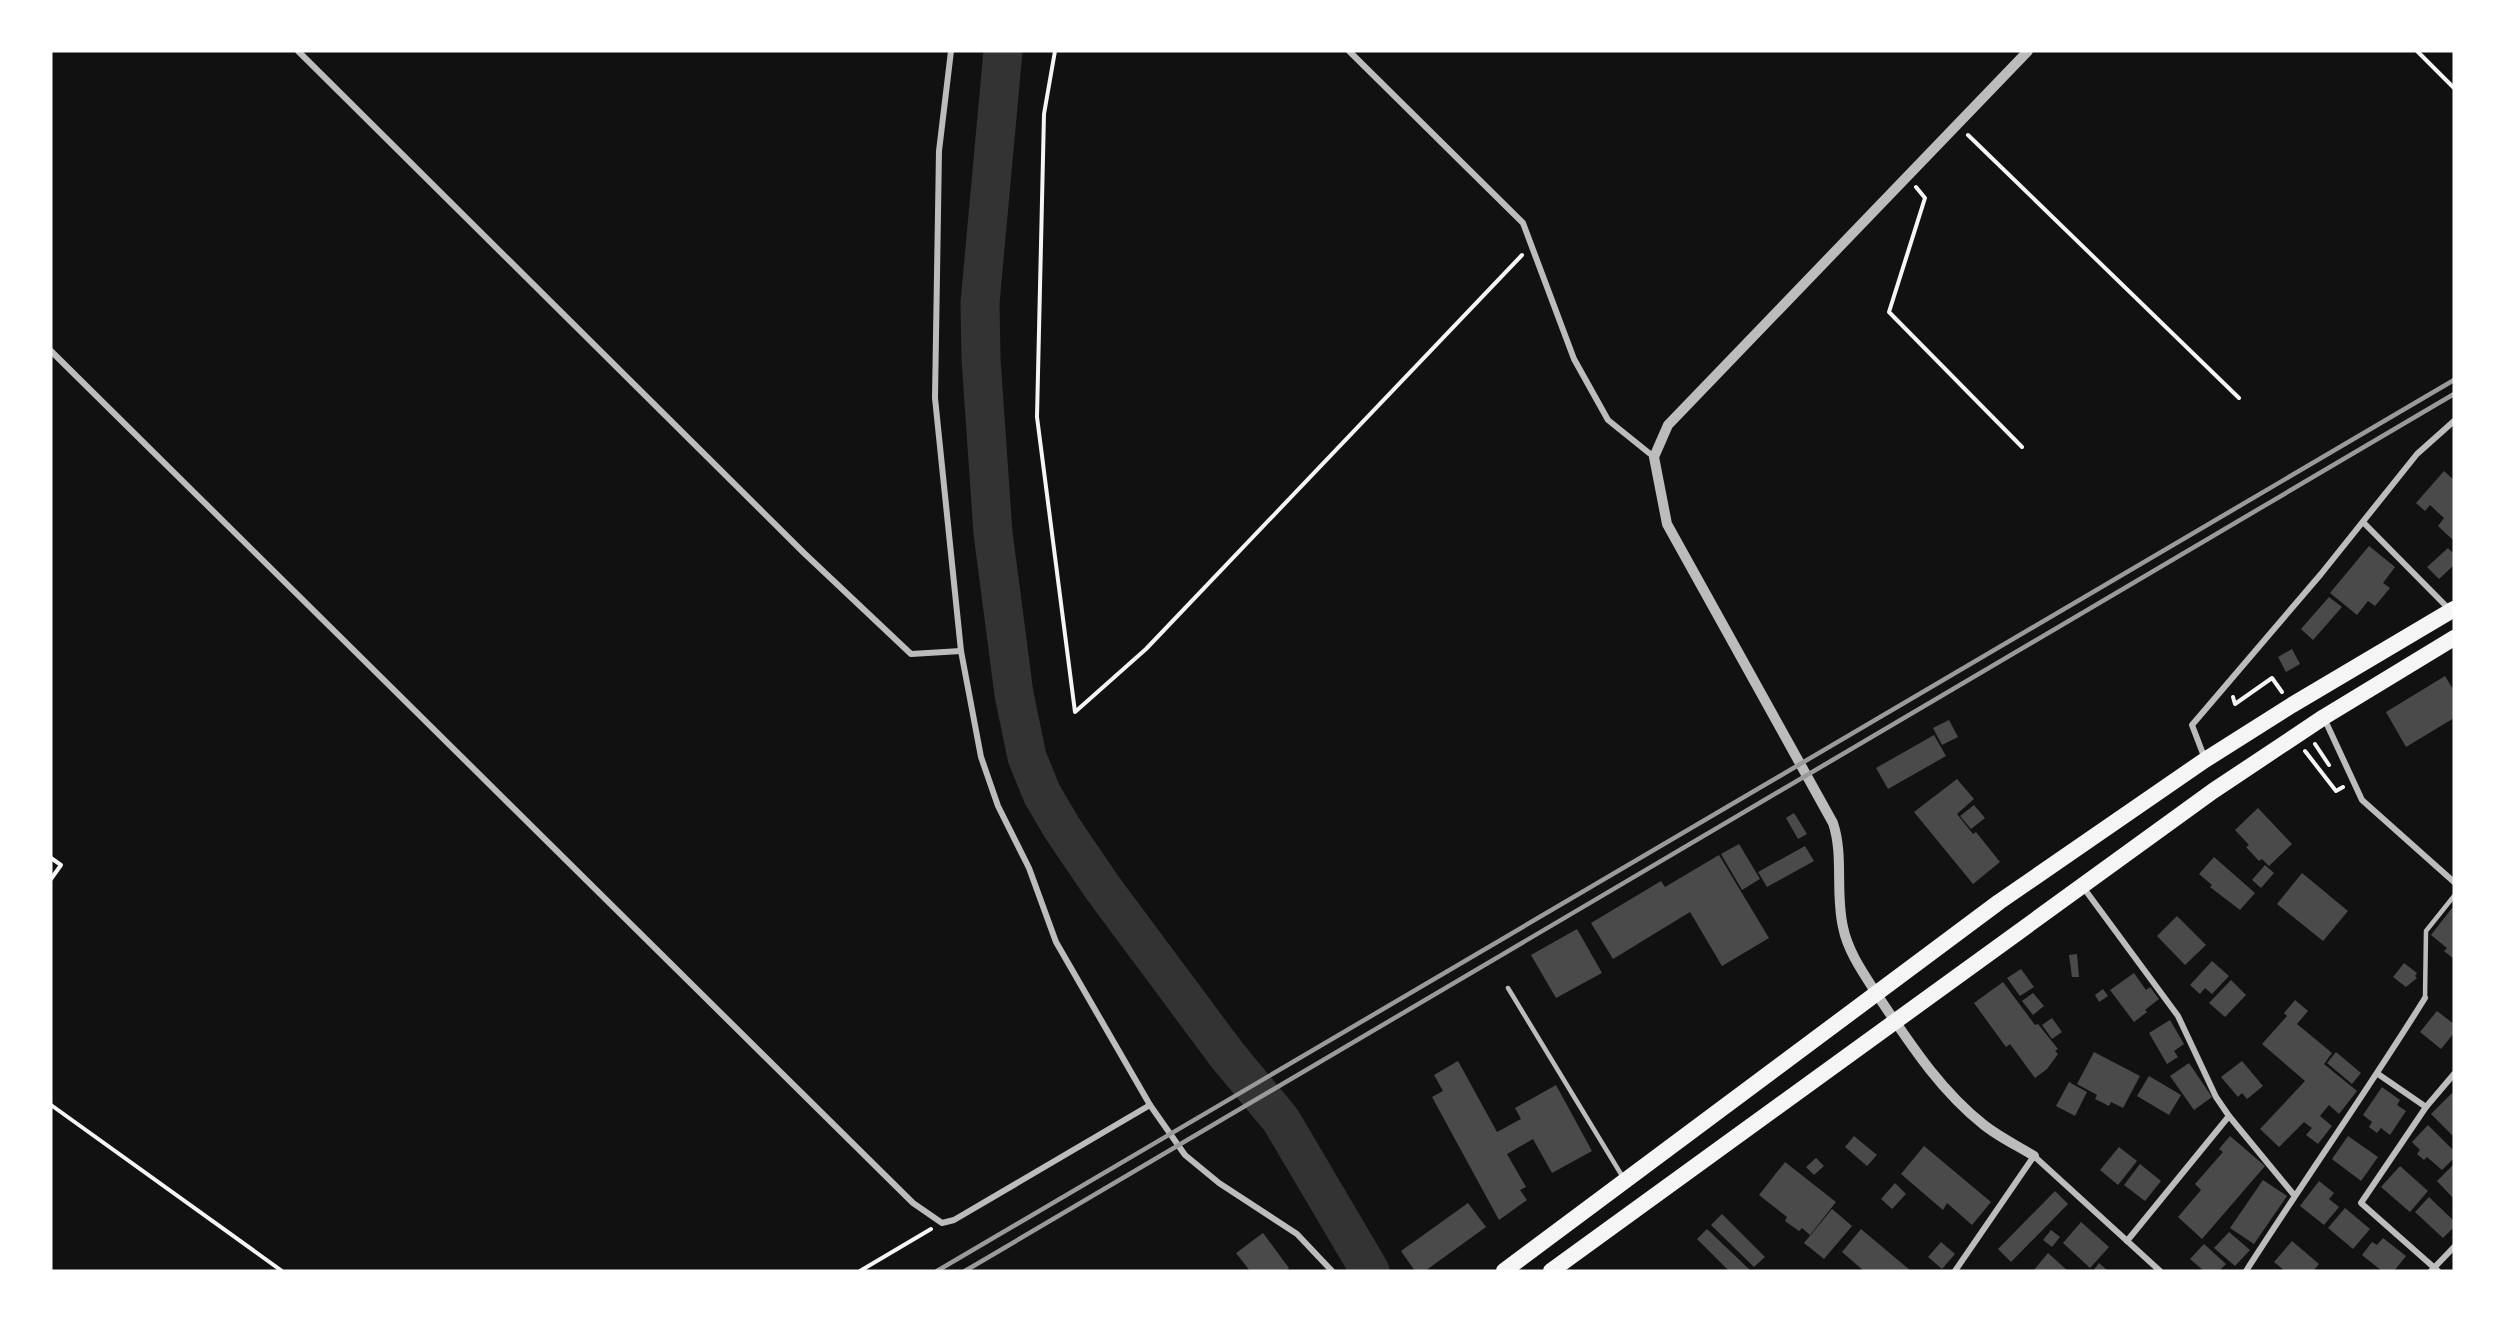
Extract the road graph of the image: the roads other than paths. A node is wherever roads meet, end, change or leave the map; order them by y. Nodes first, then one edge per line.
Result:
1 (298, 51) edge
2 (951, 51) edge
3 (1349, 51) edge
4 (2028, 51) edge
5 (51, 351) edge
6 (2454, 421) edge
7 (1654, 457) junction
8 (2363, 522) junction
9 (2452, 610) edge
10 (2454, 639) edge
11 (961, 651) junction
12 (2324, 717) junction
13 (2205, 760) junction
14 (2454, 882) edge
15 (2083, 886) junction
16 (2454, 896) edge
17 (1508, 988) dead end
18 (1876, 993) junction
19 (2425, 998) joint
20 (1896, 1022) junction
21 (2378, 1074) junction
22 (2454, 1074) edge
23 (1150, 1105) junction
24 (2426, 1107) junction
25 (2229, 1116) junction
26 (2034, 1156) junction
27 (1625, 1181) junction
28 (2294, 1195) junction
29 (2127, 1241) junction
30 (2454, 1247) edge
31 (2434, 1270) edge
32 (1332, 1271) edge
33 (1504, 1271) edge
34 (1551, 1271) edge
35 (1955, 1271) edge
36 (2160, 1271) edge
37 (2246, 1271) edge

1 - 11 street
2 - 11 street
3 - 7 street
4 - 7 street
5 - 23 street
6 - 8 street
7 - 18 street
8 - 9 street
8 - 13 street
9 - 13 highway
10 - 12 highway
11 - 23 street
12 - 14 street
12 - 15 highway
13 - 18 highway
15 - 20 highway
15 - 25 street
16 - 19 lane
17 - 27 lane
18 - 20 street
18 - 27 highway
19 - 21 street
20 - 26 street
20 - 34 highway
21 - 24 street
21 - 28 street
22 - 24 street
23 - 32 street
24 - 31 street
25 - 28 street
25 - 29 street
26 - 29 street
26 - 35 street
27 - 33 highway
28 - 37 street
29 - 36 street
30 - 31 street

